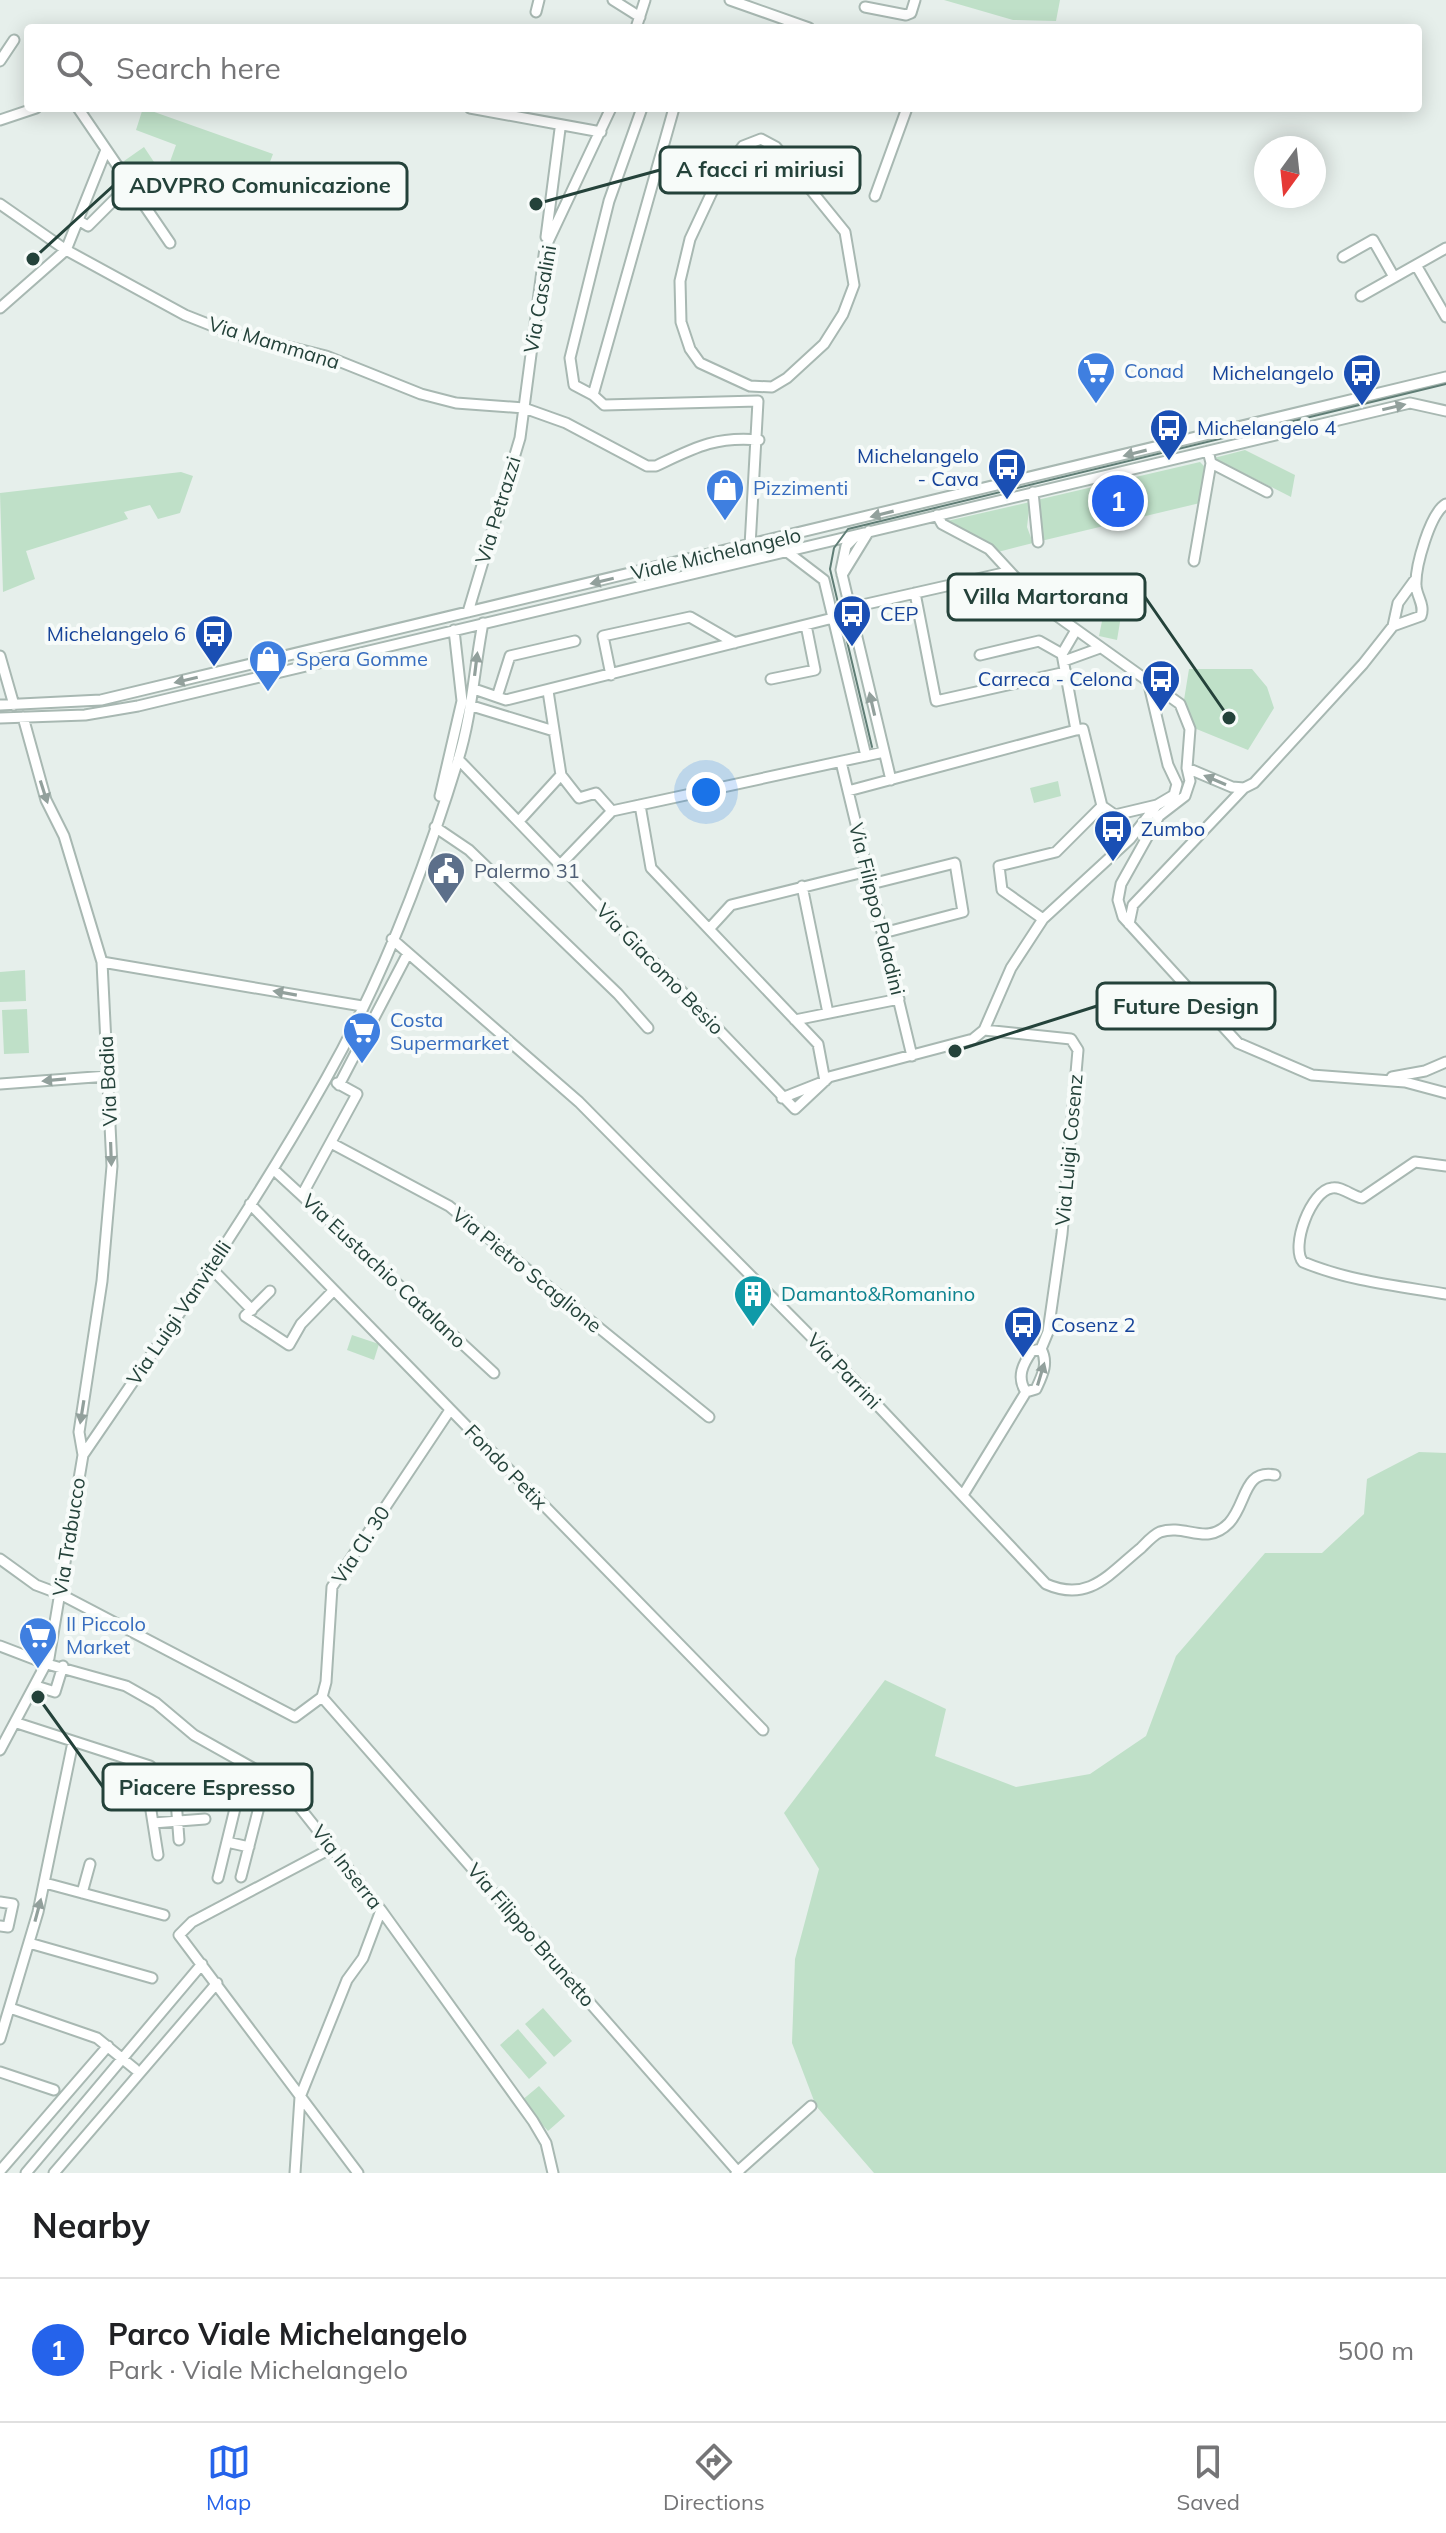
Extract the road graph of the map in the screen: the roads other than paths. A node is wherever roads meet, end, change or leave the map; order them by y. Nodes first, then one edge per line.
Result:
1 (539, 0) edge
2 (613, 0) edge
3 (645, 0) edge
4 (730, 0) edge
5 (915, 0) edge
6 (865, 7) dead end
7 (536, 12) dead end
8 (640, 17) junction
9 (637, 24) edge
10 (798, 24) edge
11 (14, 40) dead end
12 (0, 61) edge
13 (24, 112) edge
14 (81, 112) edge
15 (492, 112) edge
16 (609, 112) edge
17 (641, 112) edge
18 (673, 112) edge
19 (906, 112) edge
20 (0, 120) edge
21 (560, 129) dead end
22 (601, 132) junction
23 (106, 150) junction
24 (130, 184) junction
25 (875, 196) dead end
26 (0, 204) edge
27 (78, 220) junction
28 (170, 243) dead end
29 (545, 248) junction
30 (1446, 248) edge
31 (66, 250) junction
32 (1343, 257) dead end
33 (1416, 265) junction
34 (1394, 277) junction
35 (1361, 296) dead end
36 (0, 308) edge
37 (1446, 317) edge
38 (1446, 377) edge
39 (1429, 383) junction
40 (762, 386) junction
41 (593, 395) junction
42 (758, 401) junction
43 (524, 408) junction
44 (1437, 409) edge
45 (1446, 419) edge
46 (759, 440) junction
47 (1208, 451) junction
48 (1211, 463) junction
49 (1033, 492) junction
50 (1267, 492) dead end
51 (1446, 504) edge
52 (937, 515) junction
53 (865, 532) junction
54 (1038, 542) dead end
55 (750, 546) junction
56 (786, 551) junction
57 (709, 556) junction
58 (1194, 561) dead end
59 (711, 569) junction
60 (1008, 572) junction
61 (1416, 578) junction
62 (915, 593) junction
63 (1402, 598) junction
64 (1422, 604) junction
65 (849, 608) junction
66 (1397, 609) junction
67 (468, 612) junction
68 (833, 618) junction
69 (1410, 621) junction
70 (483, 623) junction
71 (806, 625) junction
72 (1393, 626) junction
73 (454, 630) junction
74 (1076, 630) junction
75 (575, 641) dead end
76 (735, 643) junction
77 (318, 648) junction
78 (1100, 648) junction
79 (980, 655) dead end
80 (0, 656) edge
81 (322, 662) junction
82 (1064, 662) junction
83 (611, 675) junction
84 (771, 679) dead end
85 (1149, 685) junction
86 (474, 689) junction
87 (548, 691) junction
88 (497, 697) junction
89 (0, 705) edge
90 (14, 705) junction
91 (472, 706) junction
92 (23, 717) junction
93 (0, 718) edge
94 (1076, 730) junction
95 (554, 731) junction
96 (884, 752) junction
97 (866, 756) junction
98 (458, 759) junction
99 (841, 762) junction
100 (1187, 768) junction
101 (561, 775) junction
102 (891, 780) junction
103 (1244, 788) junction
104 (848, 791) junction
105 (640, 805) junction
106 (1157, 805) junction
107 (1102, 806) junction
108 (612, 811) junction
109 (1115, 815) junction
110 (519, 821) junction
111 (435, 827) junction
112 (1130, 839) junction
113 (561, 864) junction
114 (868, 871) junction
115 (871, 884) junction
116 (802, 886) junction
117 (1043, 919) junction
118 (1129, 924) junction
119 (709, 929) junction
120 (883, 933) junction
121 (392, 939) junction
122 (408, 953) junction
123 (102, 962) junction
124 (899, 999) junction
125 (362, 1006) junction
126 (828, 1013) junction
127 (811, 1017) junction
128 (795, 1020) junction
129 (648, 1028) dead end
130 (984, 1030) junction
131 (818, 1044) junction
132 (912, 1056) junction
133 (1446, 1062) edge
134 (108, 1076) junction
135 (327, 1077) junction
136 (1377, 1080) junction
137 (825, 1081) junction
138 (0, 1084) edge
139 (339, 1085) junction
140 (1446, 1093) edge
141 (782, 1098) junction
142 (331, 1143) junction
143 (1446, 1166) edge
144 (273, 1169) junction
145 (302, 1195) junction
146 (250, 1204) junction
147 (211, 1268) junction
148 (270, 1291) dead end
149 (333, 1291) junction
150 (1446, 1294) edge
151 (252, 1310) junction
152 (1041, 1349) junction
153 (494, 1373) dead end
154 (1026, 1392) junction
155 (450, 1410) junction
156 (709, 1417) dead end
157 (83, 1455) junction
158 (1275, 1475) dead end
159 (963, 1495) junction
160 (0, 1559) edge
161 (60, 1594) junction
162 (0, 1646) edge
163 (47, 1664) junction
164 (63, 1666) junction
165 (36, 1686) junction
166 (322, 1697) junction
167 (17, 1723) junction
168 (763, 1730) dead end
169 (73, 1742) junction
170 (0, 1750) edge
171 (211, 1772) dead end
172 (267, 1776) junction
173 (240, 1788) junction
174 (261, 1799) junction
175 (176, 1800) dead end
176 (205, 1819) dead end
177 (177, 1820) junction
178 (153, 1823) junction
179 (179, 1840) dead end
180 (227, 1842) junction
181 (249, 1847) junction
182 (332, 1848) junction
183 (158, 1855) dead end
184 (90, 1864) dead end
185 (241, 1877) dead end
186 (218, 1878) dead end
187 (45, 1883) junction
188 (82, 1893) junction
189 (0, 1902) edge
190 (381, 1910) junction
191 (164, 1915) dead end
192 (0, 1926) edge
193 (29, 1943) junction
194 (202, 1964) junction
195 (152, 1978) dead end
196 (217, 1983) junction
197 (10, 2008) junction
198 (0, 2039) edge
199 (108, 2046) junction
200 (121, 2057) junction
201 (135, 2069) dead end
202 (0, 2072) edge
203 (54, 2090) dead end
204 (300, 2097) junction
205 (811, 2106) dead end
206 (28, 2138) junction
207 (44, 2151) junction
208 (0, 2171) edge
209 (738, 2172) edge
210 (26, 2173) edge
211 (54, 2173) edge
212 (295, 2173) edge
213 (358, 2173) edge
214 (553, 2173) edge

1 - 7 street
2 - 8 street
3 - 8 street
4 - 10 street
5 - 6 street
8 - 9 street
11 - 12 street
13 - 20 street
14 - 23 street
15 - 22 street
16 - 22 street, Via Casalini
17 - 41 street
18 - 41 street
19 - 25 street
21 - 29 street
22 - 29 street, Via Casalini
23 - 24 street
23 - 27 street
24 - 27 street
24 - 28 street
26 - 31 street, Via Mammana
27 - 31 street
29 - 43 street, Via Casalini
30 - 33 street
31 - 36 street
31 - 43 street, Via Mammana
32 - 34 street
33 - 34 street
33 - 37 street
34 - 35 street
38 - 39 street, Viale Michelangelo
39 - 44 street
39 -> 55 street, Viale Michelangelo
40 - 40 street
40 - 42 street
41 - 42 street
42 - 46 street
43 - 46 street, Via Mammana
43 - 67 street, Via Petrazzi
44 - 45 street
47 -> 44 street, Viale Michelangelo
46 - 55 street
47 - 48 street
47 - 49 street, Viale Michelangelo
48 - 50 street
48 - 58 street
49 - 52 street, Viale Michelangelo
49 - 54 street
51 - 61 street
52 - 53 street, Viale Michelangelo
52 - 60 street
53 - 56 street, Viale Michelangelo
53 - 65 street
55 - 57 street, Viale Michelangelo
56 - 59 street, Viale Michelangelo
56 - 68 street
57 - 59 street
57 -> 67 street, Viale Michelangelo
59 - 70 street, Viale Michelangelo
60 - 62 street
60 - 74 street
61 - 63 street
61 - 64 street
62 - 65 street
62 - 82 street
63 - 64 street
63 - 66 street
64 - 69 street
96 -> 65 street
66 - 69 street
66 - 72 street
67 - 77 street, Viale Michelangelo
68 - 71 street
68 - 97 street
69 - 72 street
70 - 73 street, Viale Michelangelo
86 -> 70 street
71 - 76 street
71 - 84 street
72 - 103 street
73 - 81 street, Viale Michelangelo
73 - 111 street
74 - 78 street
74 - 82 street
75 - 88 street
76 - 83 street
76 - 83 street
77 - 81 street
77 -> 90 street, Viale Michelangelo
78 - 82 street
78 - 85 street
79 - 82 street
80 - 90 street
81 - 92 street, Viale Michelangelo
82 - 94 street
83 - 87 street
85 - 100 street
85 - 106 street
86 - 88 street
86 - 91 street
87 - 88 street
87 - 95 street
89 - 90 street, Viale Michelangelo
91 - 95 street
91 - 98 street
92 - 93 street, Viale Michelangelo
92 -> 123 street, Via Badia
94 - 102 street
94 - 107 street
95 - 101 street
96 - 97 street
96 - 102 street
97 - 99 street
98 - 110 street, Via Giacomo Besio
98 - 111 street
99 - 104 street, Via Filippo Paladini
99 - 105 street
103 -> 100 street
100 - 118 street
101 - 108 street
101 - 110 street
102 - 104 street
103 - 118 street
104 - 114 street, Via Filippo Paladini
105 - 108 street
105 - 119 street
106 - 109 street
106 - 112 street
107 - 109 street
107 - 117 street
108 - 113 street
109 - 112 street
110 - 113 street, Via Giacomo Besio
111 - 121 street, Via Luigi Vanvitelli
111 - 129 street
112 - 117 street
113 - 141 street, Via Giacomo Besio
114 - 115 street, Via Filippo Paladini
114 - 116 street
115 - 120 street, Via Filippo Paladini
115 - 120 street
116 - 119 street
116 - 126 street
117 - 130 street
118 - 136 street
119 - 128 street
120 - 124 street, Via Filippo Paladini
121 - 122 street, Via Parrini
121 - 125 street, Via Luigi Vanvitelli
122 - 139 street
122 - 159 street, Via Parrini
125 -> 123 street
123 - 134 street, Via Badia
124 - 126 street
124 - 132 street, Via Filippo Paladini
125 - 135 street, Via Luigi Vanvitelli
126 - 127 street
127 - 128 street
127 - 131 street
128 - 131 street
130 - 132 street
130 - 152 street, Via Luigi Cosenz
131 - 137 street
132 - 137 street
133 - 136 street
134 -> 138 street
134 -> 157 street, Via Badia
135 - 139 street
135 - 144 street, Via Luigi Vanvitelli
136 - 140 street
137 - 141 street
137 - 141 street, Via Giacomo Besio
139 - 142 street
142 - 145 street
142 - 156 street, Via Pietro Scaglione
143 - 150 street
144 - 145 street, Via Eustachio Catalano
144 - 146 street, Via Luigi Vanvitelli
145 - 153 street, Via Eustachio Catalano
146 - 147 street, Via Luigi Vanvitelli
146 - 149 street, Fondo Petix
147 - 151 street
147 - 157 street, Via Luigi Vanvitelli
148 - 151 street
149 - 151 street
149 - 155 street, Fondo Petix
154 -> 152 street, Via Luigi Cosenz
152 - 154 street, Via Luigi Cosenz
154 - 159 street, Via Luigi Cosenz
155 - 166 street, Via Cl. 30
155 - 168 street, Fondo Petix
157 - 161 street, Via Trabucco
158 - 159 street, Via Parrini
160 - 161 street
161 - 163 street, Via Trabucco
161 - 166 street
162 - 163 street, Via Inserra
163 - 164 street, Via Inserra
163 - 165 street, Via Trabucco
164 - 165 street
164 - 172 street, Via Inserra
165 - 167 street, Via Trabucco
166 - 209 street, Via Filippo Brunetto
167 - 169 street
167 - 170 street, Via Trabucco
169 - 178 street
169 - 187 street
171 - 173 street
172 - 174 street
172 - 182 street, Via Inserra
173 - 174 street
173 - 180 street
174 - 181 street
175 - 177 street
176 - 177 street
177 - 178 street
177 - 179 street
178 - 183 street
180 - 181 street
180 - 186 street
181 - 185 street
182 - 190 street, Via Inserra
182 - 194 street
184 - 188 street
187 - 188 street
193 -> 187 street
188 - 191 street
189 - 192 street
190 - 204 street
190 - 214 street, Via Inserra
193 - 195 street
193 - 197 street
194 - 196 street
194 - 200 street
196 - 204 street
196 - 211 street
197 - 198 street
197 - 199 street
199 - 200 street
199 - 206 street
200 - 201 street
200 - 207 street
202 - 203 street
204 - 212 street
204 - 213 street
205 - 209 street
206 - 207 street
206 - 208 street
207 - 210 street

